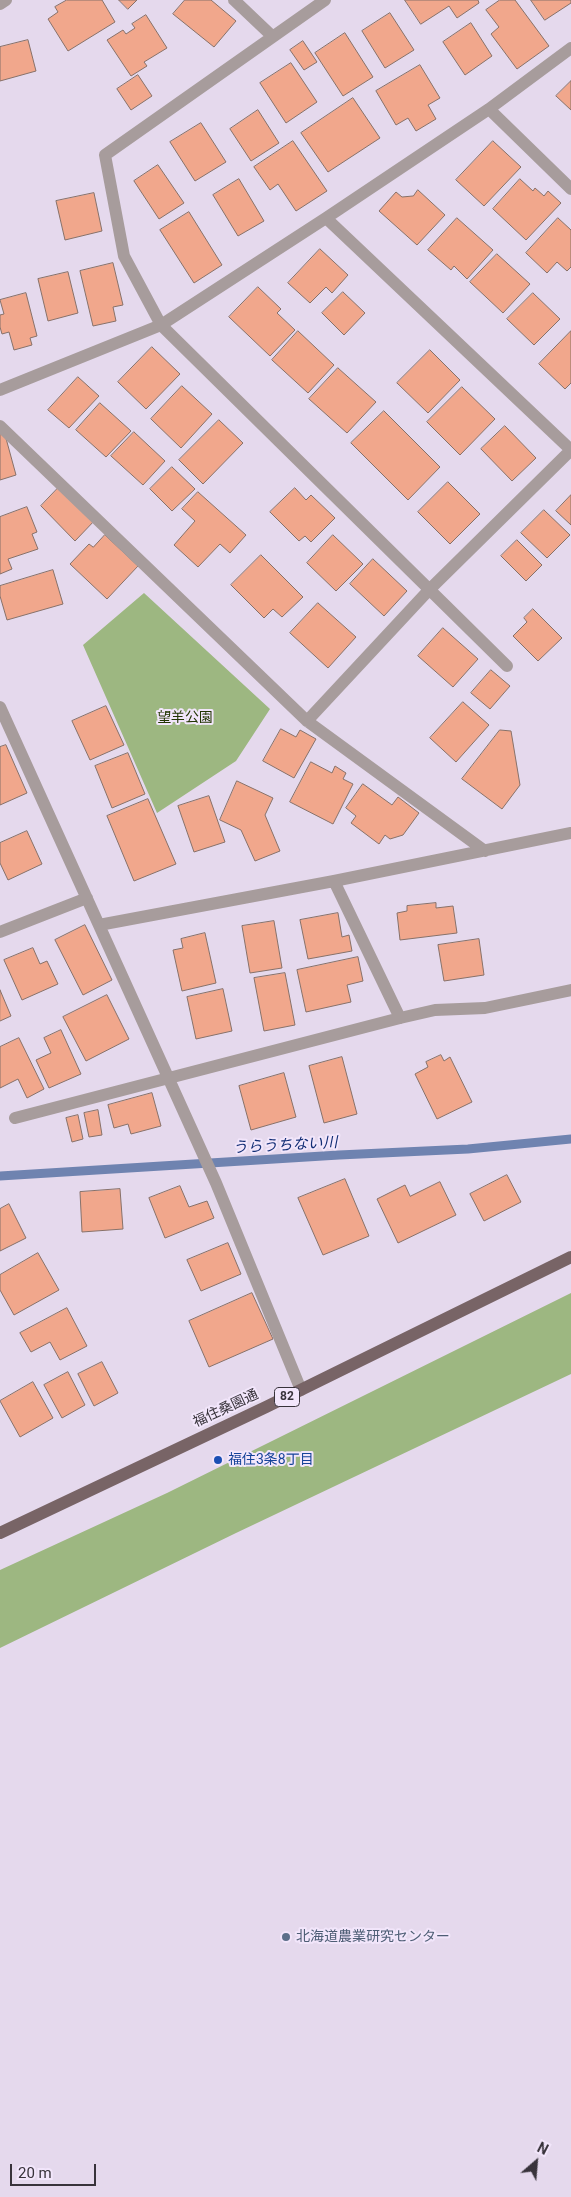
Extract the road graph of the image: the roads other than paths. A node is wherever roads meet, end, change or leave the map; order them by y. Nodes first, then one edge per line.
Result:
1 (6, 0) edge
2 (234, 0) edge
3 (325, 0) edge
4 (0, 4) edge
5 (272, 36) junction
6 (571, 48) edge
7 (489, 109) junction
8 (571, 189) edge
9 (326, 218) junction
10 (160, 325) junction
11 (0, 390) edge
12 (0, 426) edge
13 (571, 450) edge
14 (428, 591) junction
15 (507, 666) dead end
16 (0, 707) edge
17 (307, 721) junction
18 (4, 726) edge
19 (571, 834) edge
20 (485, 851) junction
21 (334, 881) junction
22 (87, 898) junction
23 (99, 925) junction
24 (0, 932) edge
25 (571, 990) edge
26 (400, 1018) junction
27 (168, 1078) junction
28 (15, 1118) dead end
29 (571, 1257) edge
30 (301, 1390) junction
31 (1, 1530) edge

1 - 4 street
2 - 5 street
3 - 5 street
5 - 10 street
6 - 7 street
7 - 8 street
7 - 9 street
9 - 10 street
9 - 13 street
10 - 11 street
10 - 14 street
12 - 17 street
13 - 14 street
14 - 15 street
14 - 17 street
16 - 18 street
17 - 20 street
18 - 22 street
19 - 20 street
20 - 21 street
21 - 23 street
21 - 26 street
22 - 23 street
22 - 24 street
23 - 27 street
25 - 26 street
26 - 27 street
27 - 28 street
27 - 30 street
29 - 30 main road, 福住桑園通 / 82
30 - 31 main road, 福住桑園通 / 82

